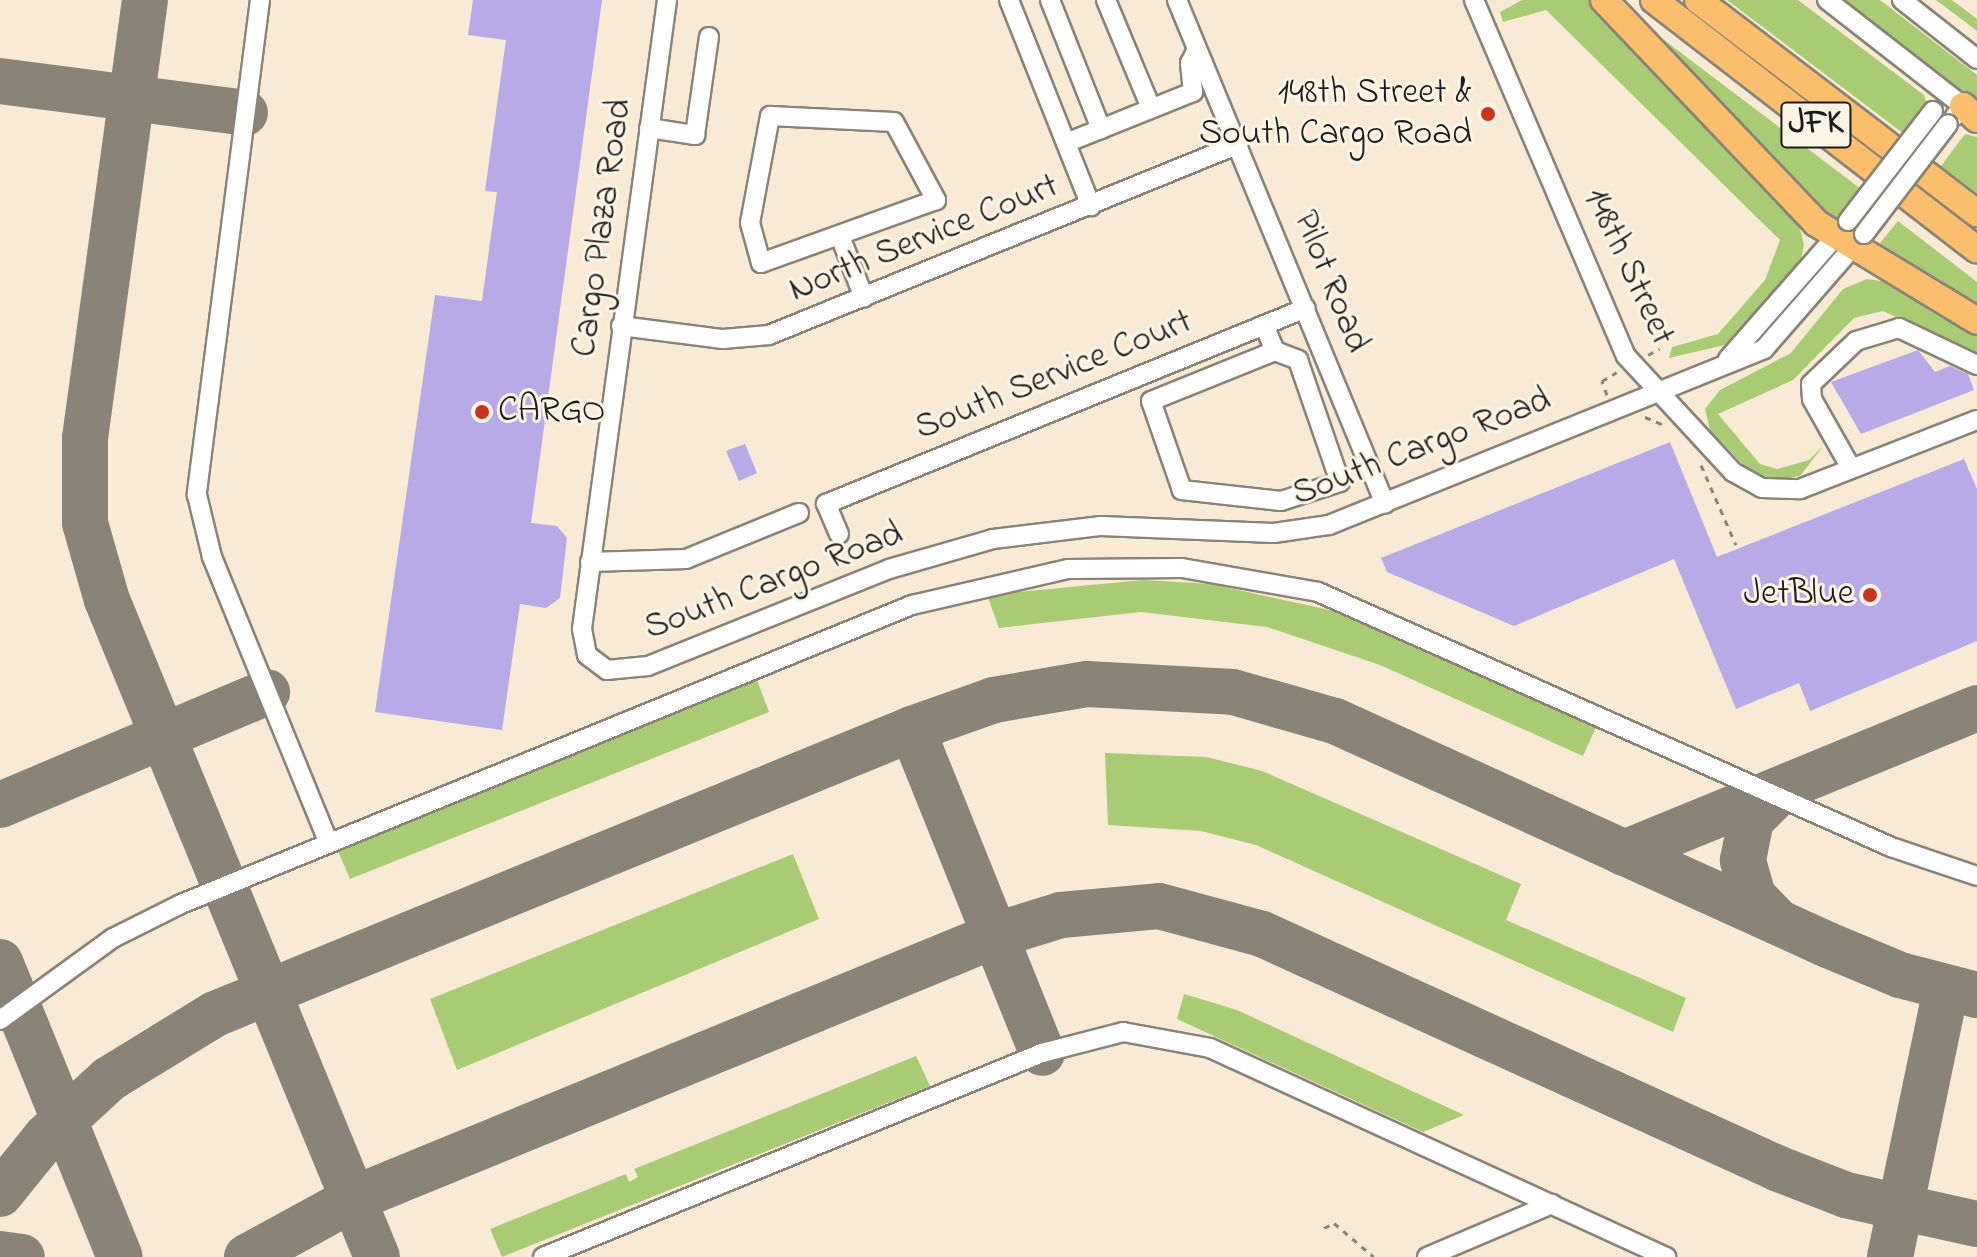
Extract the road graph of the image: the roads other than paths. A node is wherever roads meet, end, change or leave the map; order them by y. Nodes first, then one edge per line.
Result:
1 (260, 0) edge
2 (667, 0) edge
3 (1009, 0) edge
4 (1050, 0) edge
5 (1106, 0) edge
6 (1177, 0) edge
7 (1474, 0) edge
8 (1604, 0) edge
9 (1654, 0) edge
10 (1698, 0) edge
11 (1827, 0) edge
12 (1902, 0) edge
13 (709, 37) dead end
14 (1197, 50) junction
15 (1977, 59) edge
16 (1151, 108) junction
17 (1959, 111) edge
18 (649, 128) junction
19 (1101, 129) junction
20 (1066, 143) junction
21 (1239, 144) junction
22 (1091, 206) junction
23 (1977, 213) edge
24 (840, 236) junction
25 (1850, 236) junction
26 (1977, 250) edge
27 (864, 298) junction
28 (1306, 308) junction
29 (1977, 321) edge
30 (1264, 325) junction
31 (621, 326) junction
32 (1275, 351) junction
33 (1977, 365) edge
34 (1658, 390) junction
35 (1977, 420) edge
36 (1851, 468) junction
37 (1385, 504) junction
38 (799, 513) dead end
39 (839, 534) dead end
40 (590, 562) junction
41 (587, 655) joint
42 (329, 843) junction
43 (1977, 876) edge
44 (0, 1020) edge
45 (1552, 1204) junction
46 (1475, 1238) junction
47 (543, 1257) edge
48 (1427, 1257) edge
49 (1482, 1257) edge
50 (1666, 1257) edge

1 - 42 street
2 - 18 street, Cargo Plaza Road
3 - 20 street
4 - 19 street
5 - 16 street
6 - 14 street, Pilot Road
7 - 34 street, 148th Street
8 - 25 highway
9 - 26 highway, JFK
10 - 23 highway, JFK
11 - 17 street
12 - 15 street
13 - 18 street
14 - 16 street
14 - 21 street, Pilot Road
16 - 19 street
17 - 25 street, South Cargo Road, bridge
17 - 25 street, South Cargo Road, bridge
18 - 31 street, Cargo Plaza Road
19 - 20 street
20 - 22 street
21 - 22 street, North Service Court
21 - 28 street, Pilot Road
22 - 27 street, North Service Court
24 - 24 street
24 - 27 street
25 - 29 highway
25 - 34 street, South Cargo Road
27 - 31 street, North Service Court
28 - 30 street, South Service Court
28 - 37 street, Pilot Road
30 - 32 street
30 - 39 street, South Service Court
31 - 40 street, Cargo Plaza Road
32 - 32 street
33 - 36 street
34 - 36 street, 148th Street
34 - 37 street, South Cargo Road
35 - 36 street, 148th Street
37 - 41 street, South Cargo Road
38 - 40 street
40 - 41 street, Cargo Plaza Road
42 - 43 street
42 - 44 street
45 - 46 street
45 - 47 street
45 - 50 street
46 - 48 street
46 - 49 street

